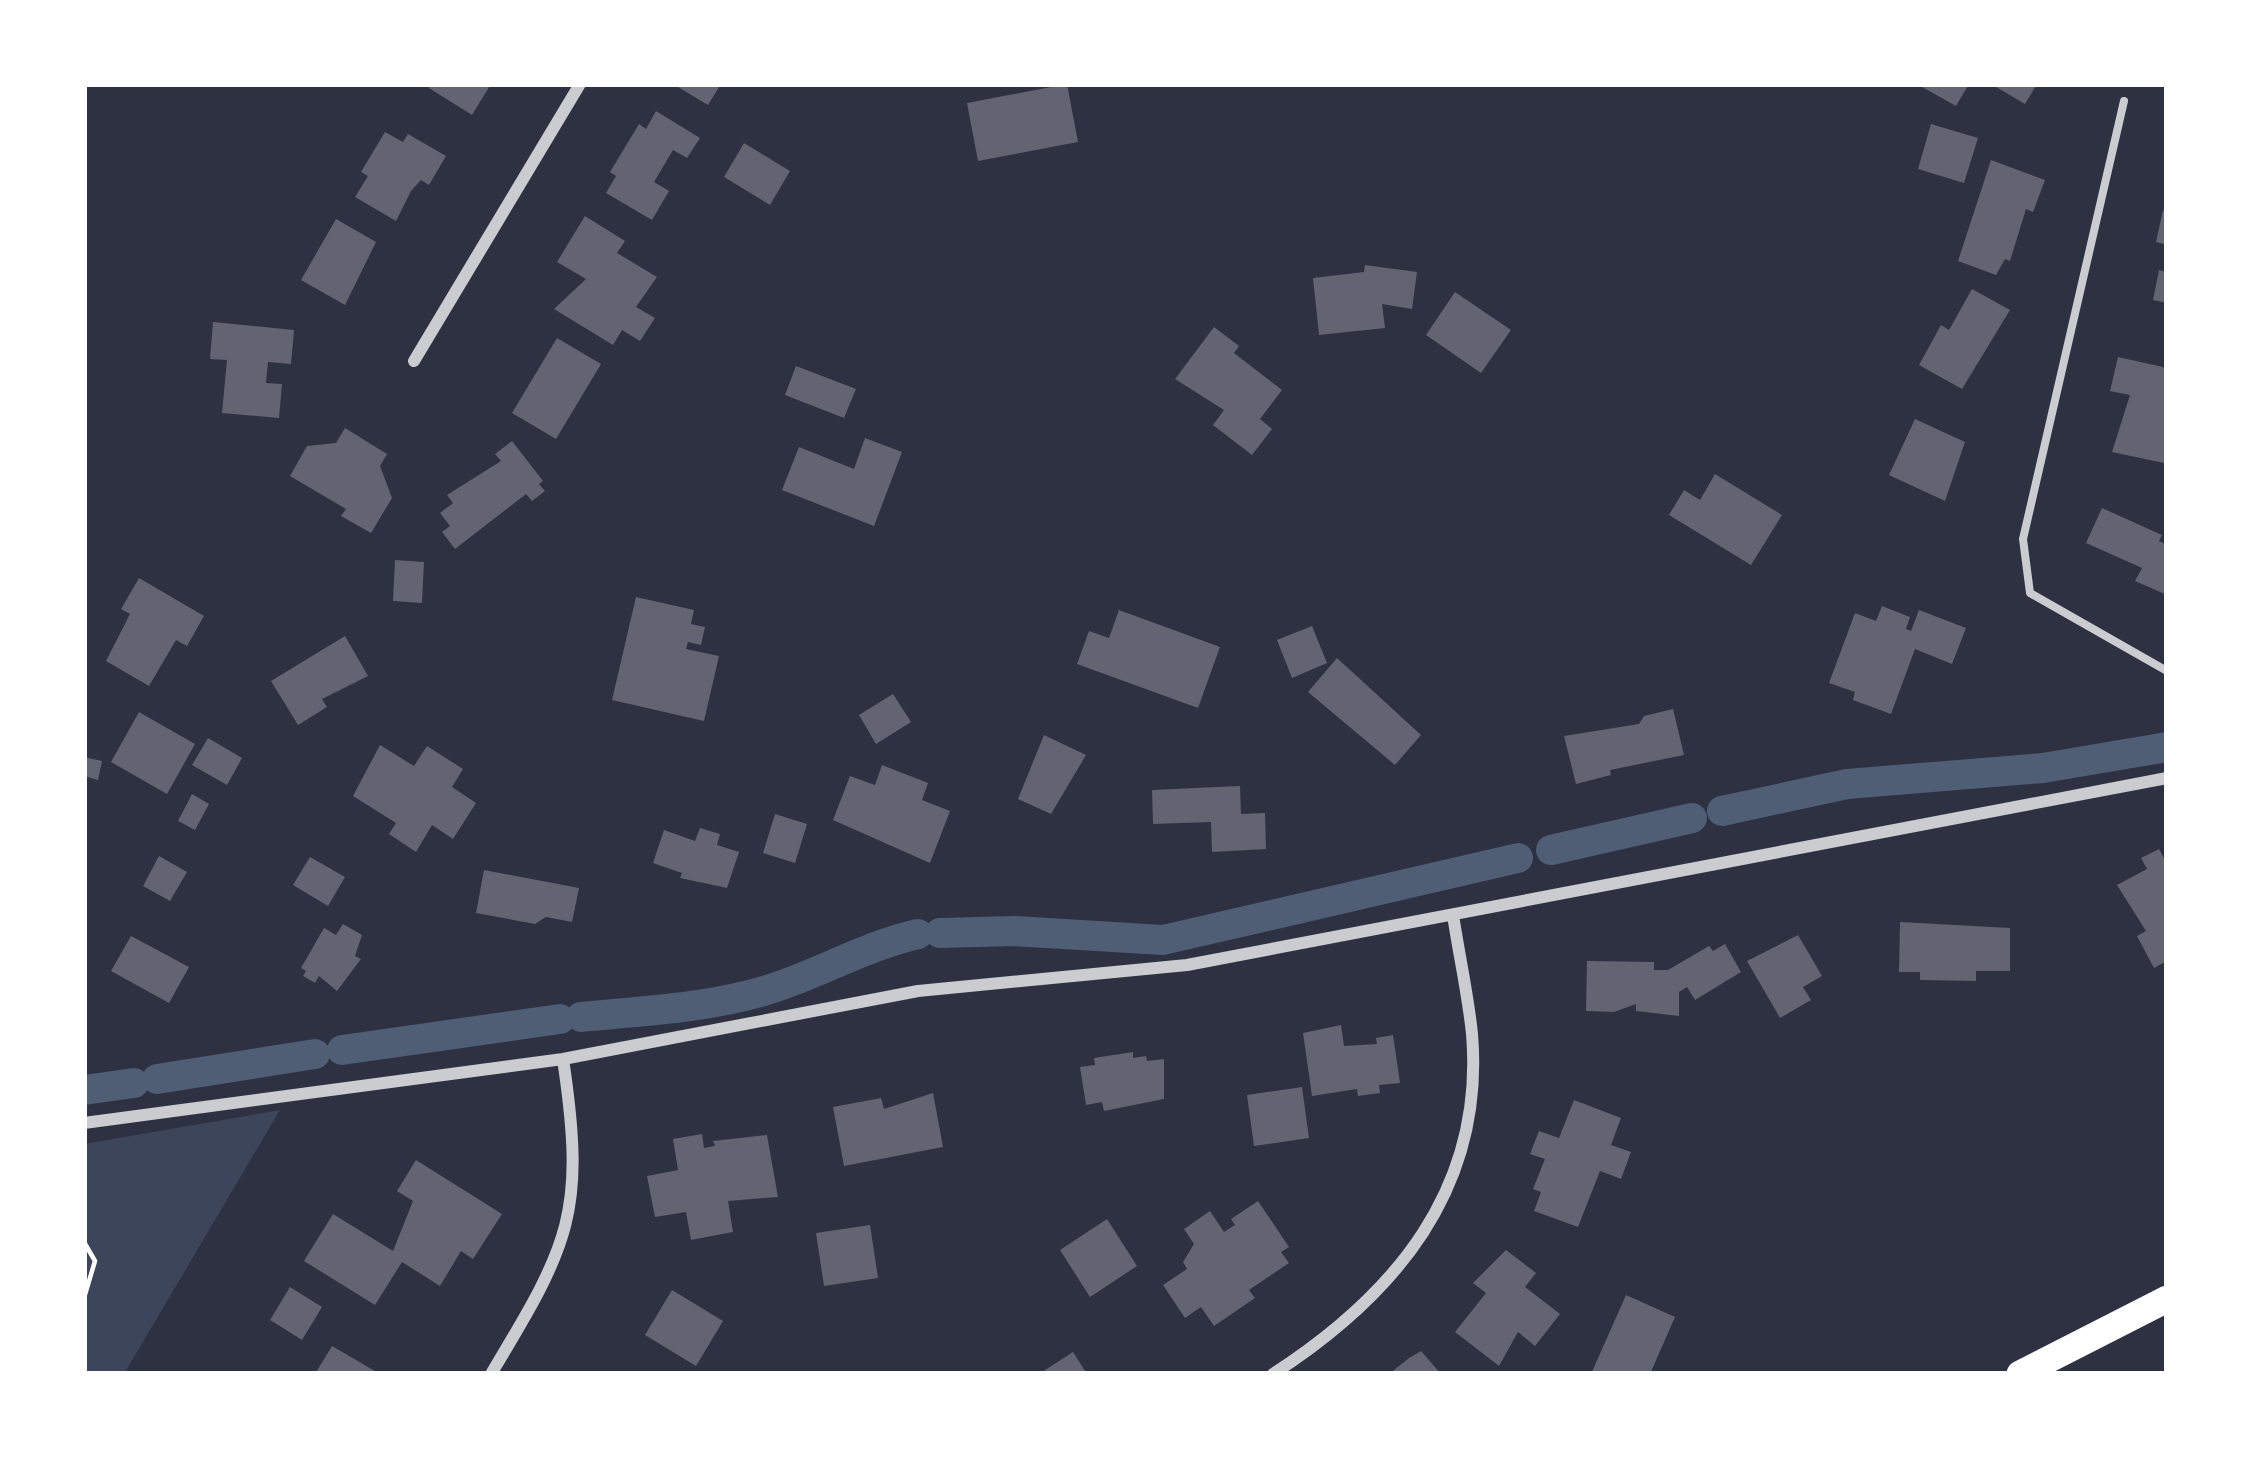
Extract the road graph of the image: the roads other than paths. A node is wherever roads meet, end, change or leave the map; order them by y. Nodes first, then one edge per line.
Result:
1 (580, 84) edge
2 (2124, 101) dead end
3 (414, 361) dead end
4 (2167, 671) edge
5 (2167, 778) edge
6 (1454, 915) junction
7 (563, 1059) junction
8 (84, 1123) edge
9 (2167, 1299) edge
10 (491, 1374) edge
11 (1273, 1374) edge
12 (2020, 1374) edge

1 - 3 street
2 - 4 lane
5 - 6 street
6 - 7 street
6 - 11 street
7 - 8 street
7 - 10 street
9 - 12 highway

